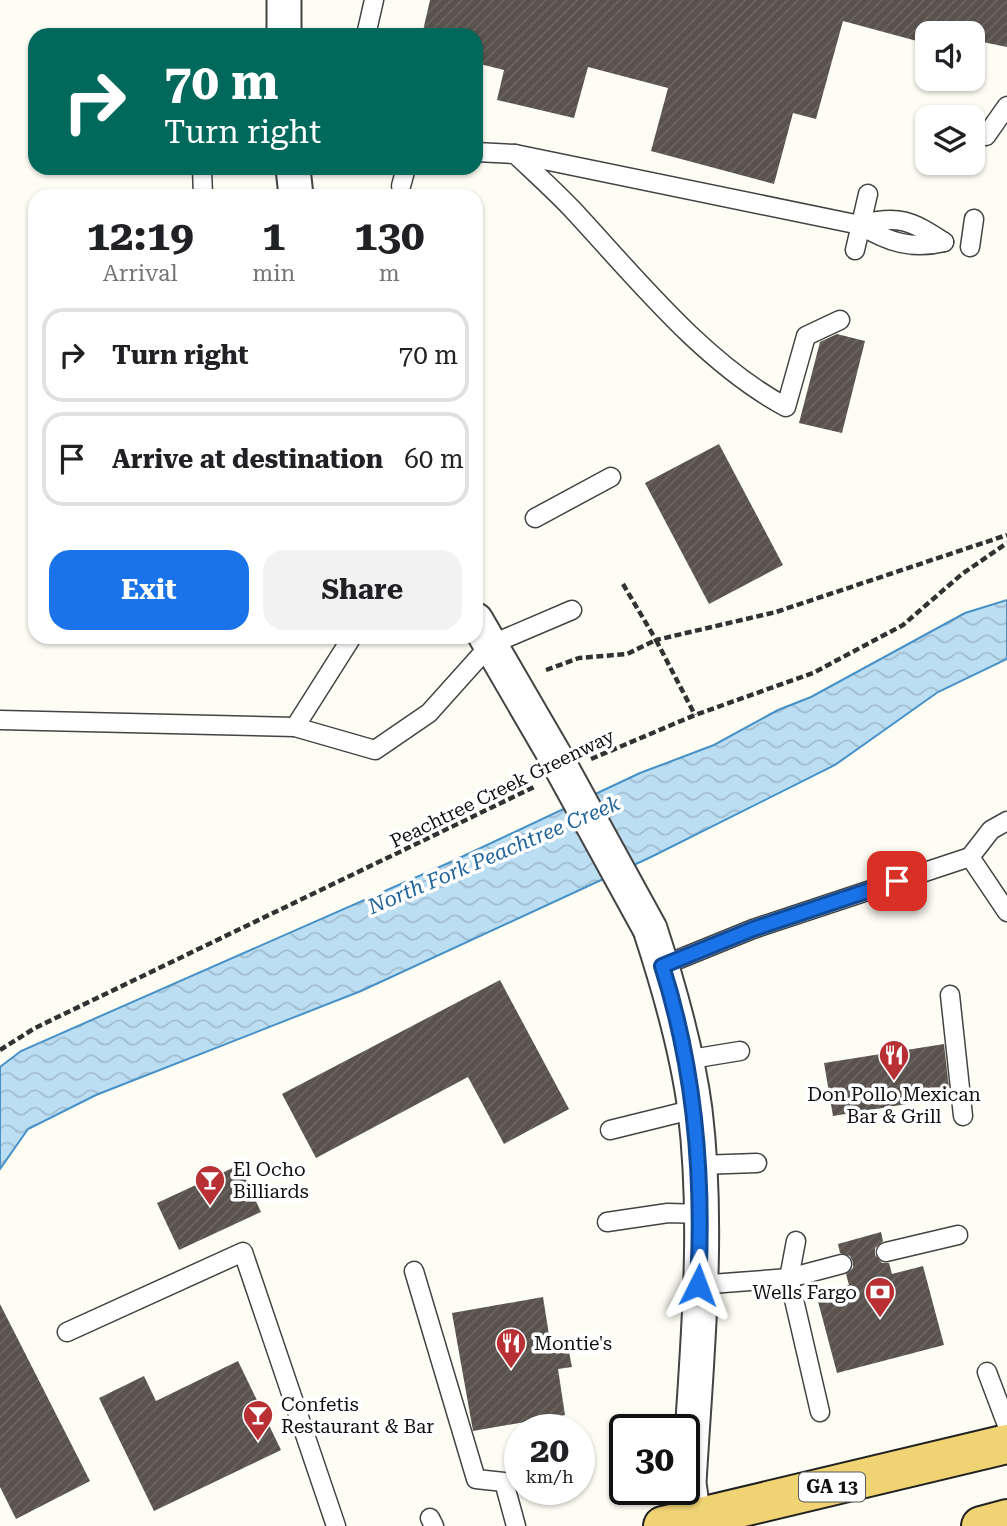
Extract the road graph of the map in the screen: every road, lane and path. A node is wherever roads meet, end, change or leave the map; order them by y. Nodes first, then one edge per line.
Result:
1 (284, 0) edge
2 (374, 0) edge
3 (284, 28) edge
4 (368, 28) edge
5 (1007, 106) edge
6 (986, 136) dead end
7 (483, 152) edge
8 (515, 154) junction
9 (868, 194) dead end
10 (974, 219) dead end
11 (860, 225) junction
12 (970, 247) dead end
13 (855, 250) dead end
14 (840, 320) dead end
15 (611, 477) dead end
16 (535, 519) dead end
17 (1007, 535) edge
18 (1007, 542) edge
19 (623, 584) dead end
20 (572, 610) dead end
21 (483, 633) edge
22 (656, 640) junction
23 (348, 644) edge
24 (476, 644) edge
25 (546, 670) dead end
26 (695, 715) junction
27 (0, 720) edge
28 (295, 727) junction
29 (588, 761) dead end
30 (538, 785) dead end
31 (1007, 821) edge
32 (970, 858) junction
33 (1007, 912) edge
34 (662, 966) junction
35 (950, 995) dead end
36 (0, 1050) edge
37 (740, 1051) dead end
38 (685, 1060) junction
39 (695, 1109) junction
40 (963, 1116) dead end
41 (610, 1130) dead end
42 (757, 1163) dead end
43 (699, 1165) junction
44 (702, 1214) junction
45 (607, 1223) dead end
46 (958, 1236) dead end
47 (796, 1241) dead end
48 (886, 1252) dead end
49 (842, 1264) dead end
50 (414, 1271) dead end
51 (789, 1278) junction
52 (698, 1285) junction
53 (67, 1332) dead end
54 (987, 1372) dead end
55 (820, 1412) dead end
56 (1007, 1424) edge
57 (1007, 1444) edge
58 (1007, 1519) edge
59 (684, 1524) edge
60 (336, 1526) edge
61 (516, 1526) edge
62 (981, 1526) edge

1 - 3 street
2 - 4 lane
5 - 6 lane
7 - 8 lane
8 - 11 lane
8 - 14 lane
9 - 11 lane
10 - 12 lane
11 - 13 lane
15 - 16 lane
17 - 22 path
18 - 26 path, Peachtree Creek Greenway
19 - 22 path
20 - 21 lane
21 - 34 street, bridge
22 - 25 path
22 - 26 path
23 - 28 lane
24 - 28 lane
26 - 29 path, Peachtree Creek Greenway
27 - 28 lane
30 - 36 path, Peachtree Creek Greenway
31 - 32 lane
32 - 33 lane
32 - 34 lane
34 - 38 street
35 - 40 lane
37 - 38 lane
38 - 39 street
39 - 41 lane
39 - 43 street
42 - 43 lane
43 - 44 street
44 - 45 lane
44 - 52 street
46 - 48 lane
47 - 51 lane
49 - 51 lane
50 - 61 lane
51 - 52 lane
51 - 55 lane
52 - 59 street
53 - 60 lane
54 - 56 lane
57 - 59 main road, GA 13
58 - 62 main road

